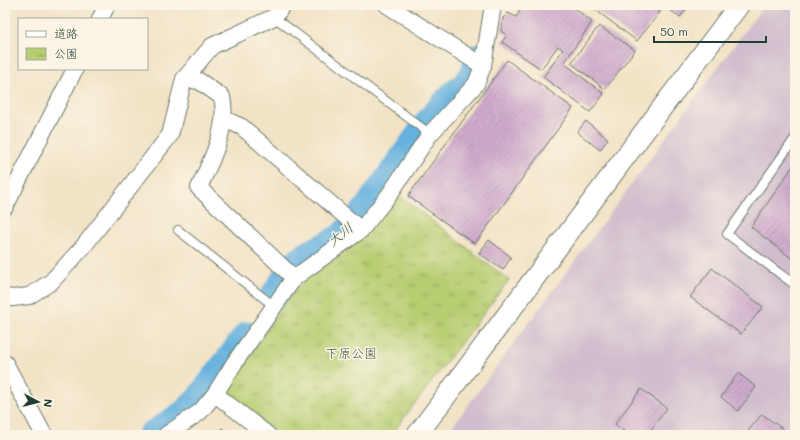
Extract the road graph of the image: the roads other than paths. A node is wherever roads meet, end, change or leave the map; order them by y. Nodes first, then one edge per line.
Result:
1 (107, 5) edge
2 (387, 5) edge
3 (493, 5) edge
4 (739, 5) edge
5 (278, 11) edge
6 (100, 18) edge
7 (482, 66) junction
8 (74, 70) edge
9 (184, 79) junction
10 (224, 119) junction
11 (430, 134) junction
12 (795, 138) edge
13 (5, 207) edge
14 (361, 229) junction
15 (178, 230) dead end
16 (294, 277) junction
17 (795, 285) edge
18 (5, 297) edge
19 (275, 307) junction
20 (5, 363) edge
21 (215, 394) junction
22 (44, 435) edge
23 (166, 435) edge
24 (268, 435) edge
25 (417, 435) edge

1 - 6 street
2 - 7 street
3 - 7 street
4 - 25 street
5 - 9 street
5 - 11 lane
7 - 11 street
8 - 13 street
9 - 10 street
9 - 18 street
10 - 14 street
10 - 16 street
11 - 14 street
12 - 17 lane
14 - 16 street
15 - 19 lane
16 - 19 street
19 - 21 street
20 - 22 street
21 - 23 street
21 - 24 street

